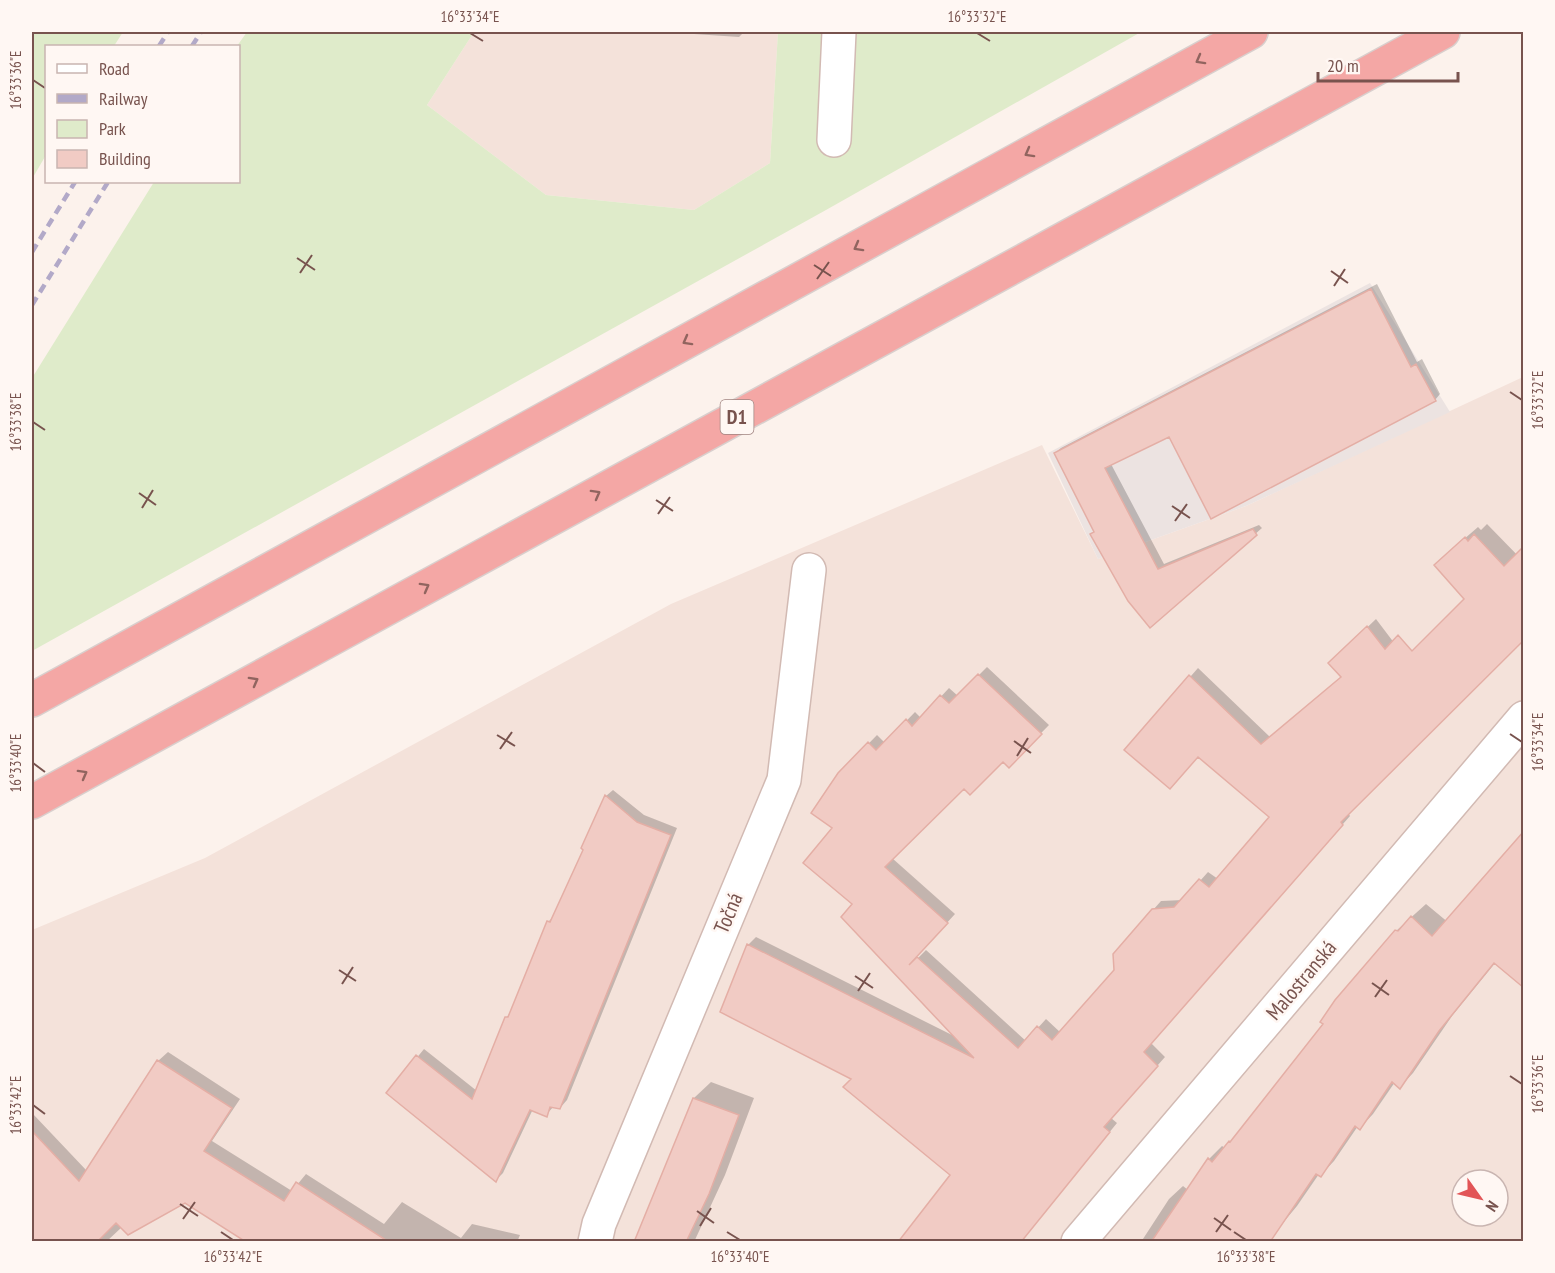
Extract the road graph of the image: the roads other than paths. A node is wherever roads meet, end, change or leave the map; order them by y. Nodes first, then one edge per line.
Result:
1 (839, 32) edge
2 (1251, 32) edge
3 (1443, 32) edge
4 (834, 140) dead end
5 (808, 570) dead end
6 (32, 700) edge
7 (1524, 718) edge
8 (32, 802) edge
9 (595, 1242) edge
10 (1078, 1242) edge

1 - 4 street
2 -> 6 highway
8 -> 3 highway, D1
5 - 9 street, Točná
7 - 10 street, Malostranská

